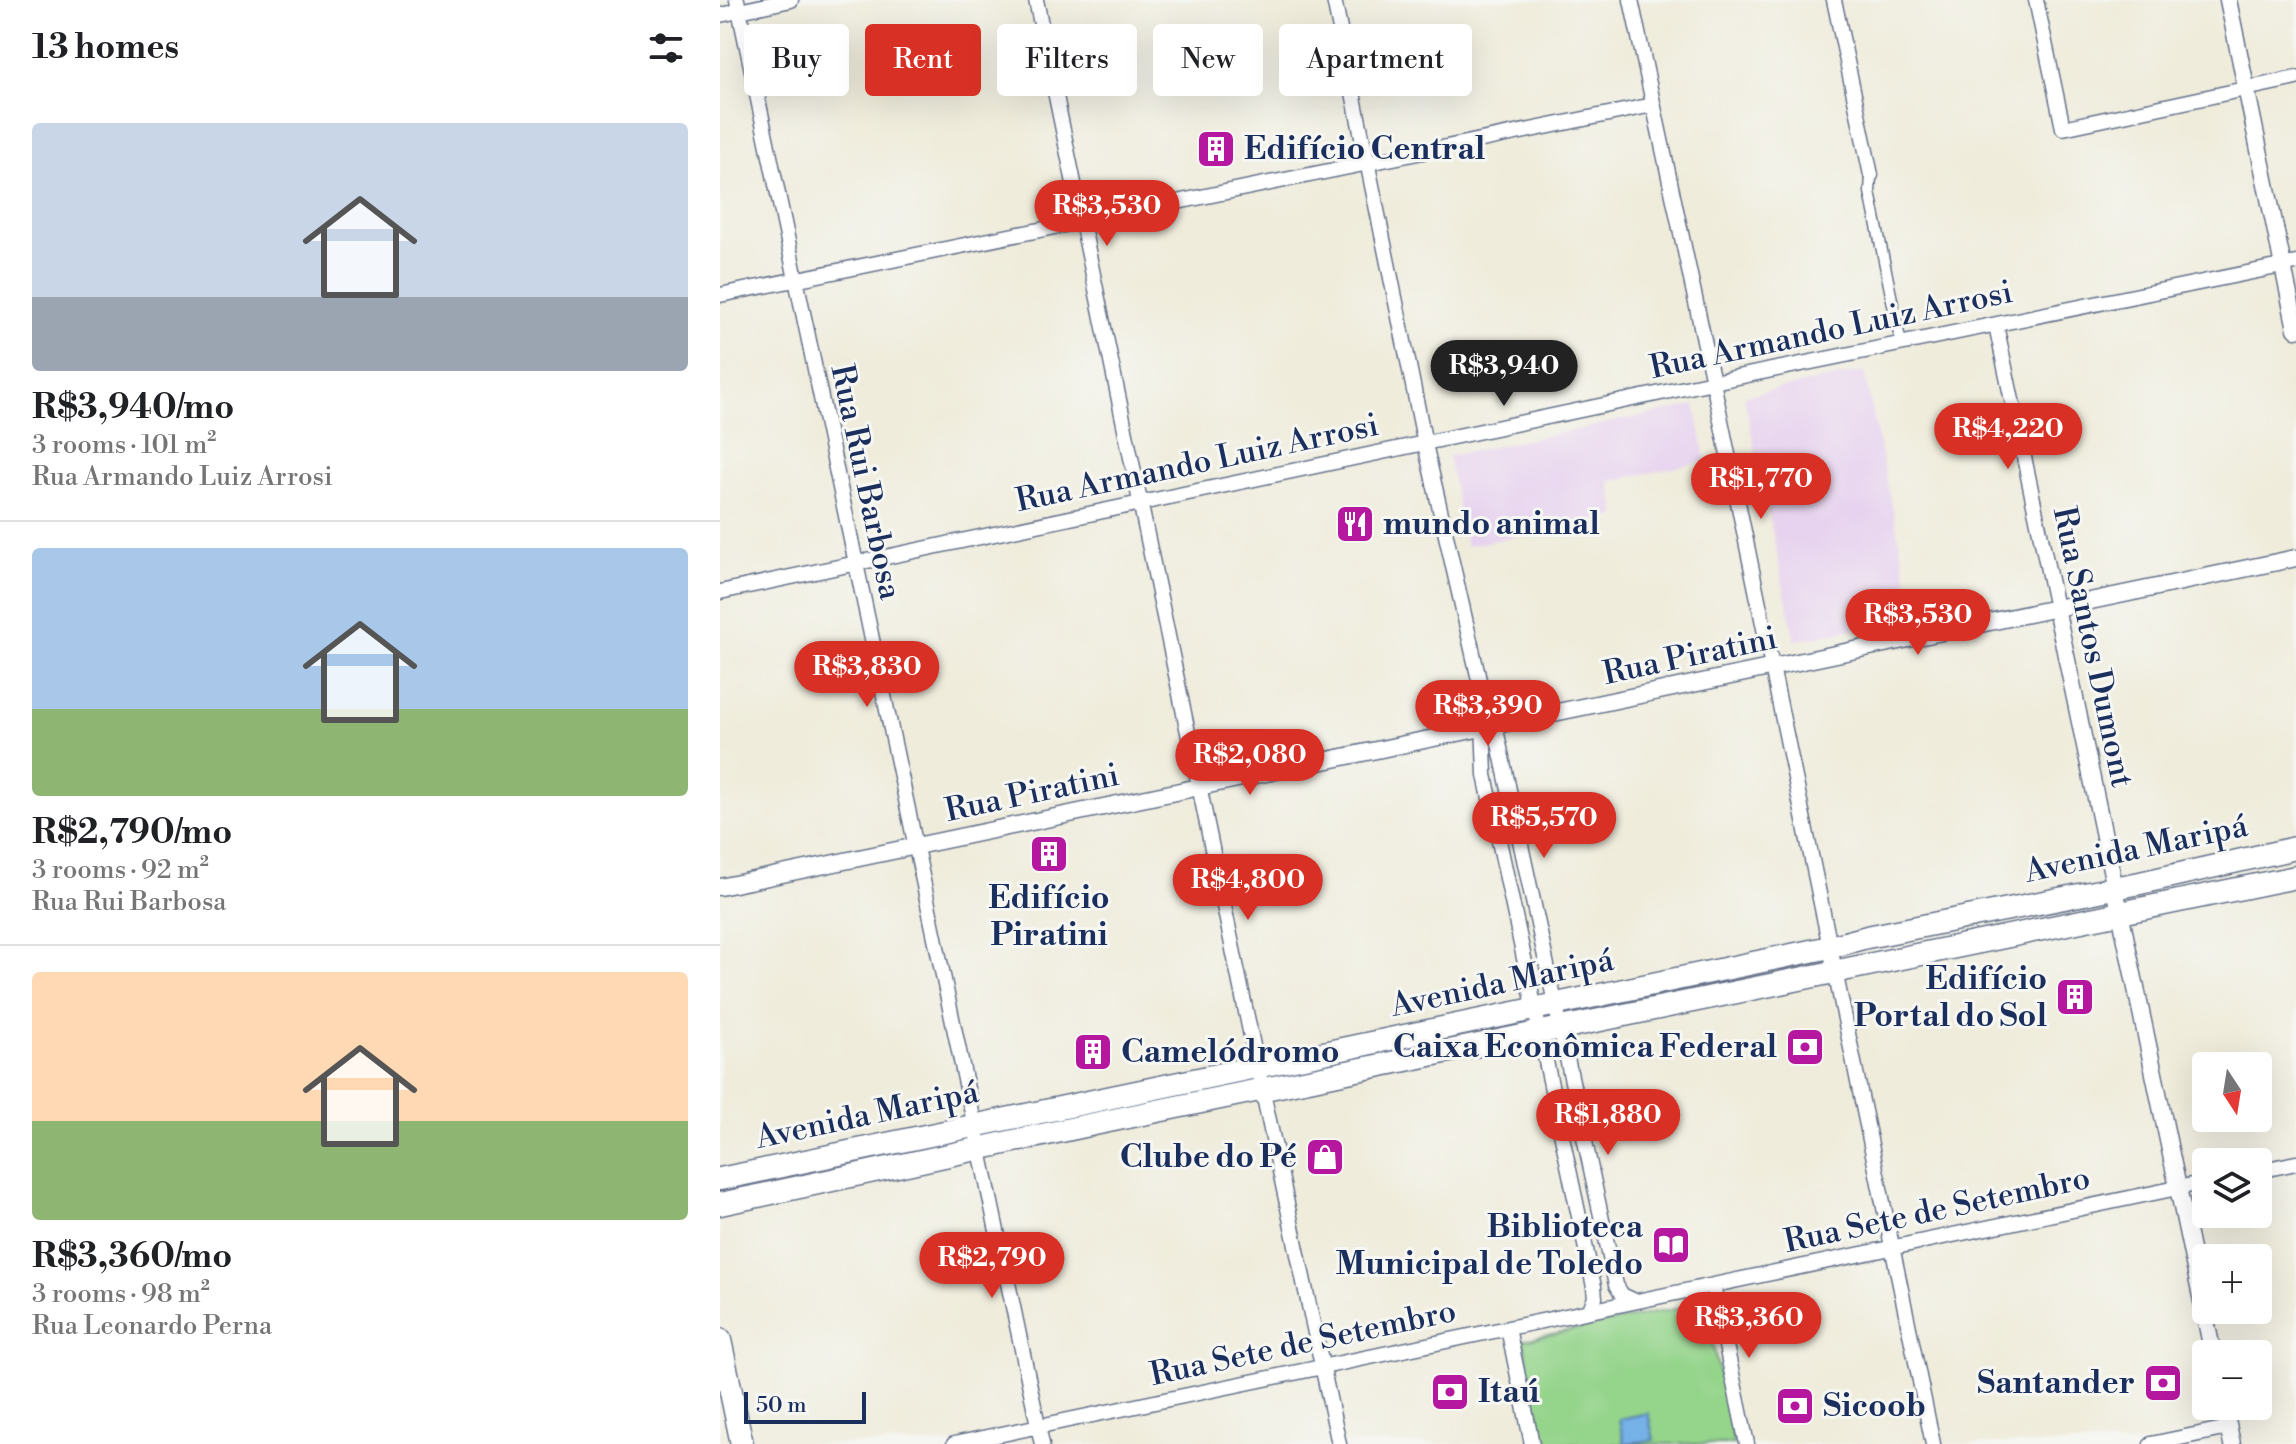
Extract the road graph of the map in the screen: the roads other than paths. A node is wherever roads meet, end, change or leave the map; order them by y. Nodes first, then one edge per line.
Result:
1 (791, 0) edge
2 (1036, 0) edge
3 (1334, 0) edge
4 (1631, 0) edge
5 (1834, 0) edge
6 (2036, 0) edge
7 (2228, 0) edge
8 (738, 6) edge
9 (720, 15) edge
10 (2296, 78) edge
11 (2246, 89) junction
12 (1653, 105) junction
13 (1367, 164) junction
14 (1871, 175) joint
15 (1082, 221) junction
16 (2290, 264) edge
17 (795, 279) junction
18 (720, 295) edge
19 (1996, 325) junction
20 (2296, 329) edge
21 (1901, 344) junction
22 (1713, 382) junction
23 (1425, 444) junction
24 (1141, 503) junction
25 (2296, 558) edge
26 (855, 564) junction
27 (720, 592) edge
28 (2056, 608) junction
29 (1772, 667) junction
30 (1489, 726) junction
31 (1506, 769) junction
32 (1485, 775) junction
33 (1201, 787) junction
34 (916, 846) junction
35 (2296, 848) edge
36 (2296, 877) edge
37 (2155, 880) junction
38 (720, 887) edge
39 (2116, 887) junction
40 (2081, 893) junction
41 (2159, 906) junction
42 (2122, 913) junction
43 (2080, 922) junction
44 (1867, 937) junction
45 (1830, 947) junction
46 (1797, 954) junction
47 (1547, 964) junction
48 (1875, 964) junction
49 (1526, 968) junction
50 (1835, 972) junction
51 (1798, 980) junction
52 (1593, 997) junction
53 (1545, 1006) junction
54 (1498, 1016) junction
55 (1598, 1020) junction
56 (1550, 1030) junction
57 (1502, 1040) junction
58 (1293, 1058) junction
59 (1257, 1065) junction
60 (1219, 1073) junction
61 (1571, 1076) junction
62 (1550, 1081) junction
63 (1297, 1082) junction
64 (1262, 1089) junction
65 (1224, 1097) junction
66 (975, 1125) junction
67 (980, 1148) junction
68 (820, 1157) junction
69 (2296, 1163) edge
70 (2272, 1168) edge
71 (720, 1179) edge
72 (826, 1181) junction
73 (2192, 1185) edge
74 (2179, 1188) junction
75 (720, 1204) edge
76 (1892, 1247) junction
77 (1614, 1272) junction
78 (1592, 1277) junction
79 (1713, 1285) junction
80 (1635, 1301) junction
81 (1589, 1311) junction
82 (1508, 1328) junction
83 (720, 1340) edge
84 (2210, 1340) edge
85 (1323, 1367) junction
86 (1038, 1426) junction
87 (2230, 1436) edge
88 (2189, 1441) edge
89 (742, 1444) edge
90 (954, 1444) edge
91 (1042, 1444) edge
92 (1339, 1444) edge
93 (1532, 1444) edge
94 (1747, 1444) edge
95 (1933, 1444) edge
96 (2151, 1444) edge

1 - 8 street
2 - 15 street
3 - 13 street
4 - 12 street
5 - 14 street
6 - 11 street
7 - 11 street
8 - 9 street
8 - 17 street, Rua Rui Barbosa
10 - 11 street
11 - 16 street
12 - 13 street
12 - 22 street
13 - 15 street
13 - 23 street
14 - 21 street
15 - 17 street
15 - 24 street
16 - 19 street, Rua Armando Luiz Arrosi
16 - 20 street
17 - 18 street
17 - 26 street, Rua Rui Barbosa
19 - 21 street, Rua Armando Luiz Arrosi
19 - 28 street, Rua Santos Dumont
21 - 22 street, Rua Armando Luiz Arrosi
22 - 23 street, Rua Armando Luiz Arrosi
22 - 29 street
23 - 24 street, Rua Armando Luiz Arrosi
23 - 30 street
24 - 26 street, Rua Armando Luiz Arrosi
24 - 33 street
25 - 28 street, Rua Piratini
26 - 27 street, Rua Armando Luiz Arrosi
26 - 34 street, Rua Rui Barbosa
28 - 29 street, Rua Piratini
28 - 39 street, Rua Santos Dumont
29 - 30 street, Rua Piratini
29 - 45 street
30 - 31 street
30 - 32 street
30 - 33 street, Rua Piratini
31 - 32 street
31 - 47 street
32 - 49 street
33 - 34 street, Rua Piratini
33 - 59 street
34 - 38 street, Rua Piratini
34 - 66 street, Rua Rui Barbosa
35 - 37 main road, Avenida Maripá
36 - 41 main road, Avenida Maripá
37 - 39 main road, Avenida Maripá
37 - 41 main road
39 - 40 main road, Avenida Maripá
39 - 42 street, Rua Santos Dumont
40 - 43 main road
40 - 44 main road, Avenida Maripá
41 - 42 main road, Avenida Maripá
42 - 43 main road, Avenida Maripá
42 - 74 street
43 - 48 main road, Avenida Maripá
44 - 45 main road, Avenida Maripá
44 - 48 main road
45 - 46 main road, Avenida Maripá
45 - 50 street
46 - 51 main road
46 - 52 main road, Avenida Maripá
47 - 49 street
47 - 53 street
48 - 50 main road, Avenida Maripá
49 - 53 street
50 - 51 main road, Avenida Maripá
50 - 76 street
51 - 55 main road, Avenida Maripá
52 - 53 main road, Avenida Maripá
52 - 55 main road
53 - 54 main road, Avenida Maripá
53 - 56 street
53 - 56 street
54 - 57 main road
54 - 58 main road, Avenida Maripá
55 - 56 main road, Avenida Maripá
56 - 57 main road, Avenida Maripá
56 - 61 street
56 - 62 street
57 - 63 main road, Avenida Maripá
58 - 59 main road, Avenida Maripá
58 - 63 main road
59 - 60 main road, Avenida Maripá
59 - 64 street
60 - 65 main road
60 - 66 main road, Avenida Maripá
61 - 62 street
61 - 77 street
62 - 78 street
63 - 64 main road, Avenida Maripá
64 - 65 main road, Avenida Maripá
64 - 85 street
65 - 67 main road, Avenida Maripá
66 - 67 street, Rua Rui Barbosa
66 - 68 main road, Avenida Maripá
67 - 72 main road, Avenida Maripá
67 - 86 street, Rua Rui Barbosa
68 - 71 main road, Avenida Maripá
68 - 72 main road
69 - 70 street
72 - 75 main road, Avenida Maripá
73 - 74 street, Rua Sete de Setembro
74 - 76 street, Rua Sete de Setembro
74 - 84 street
76 - 79 street, Rua Sete de Setembro
76 - 95 street
77 - 78 street
77 - 80 street
78 - 81 street
79 - 80 street, Rua Sete de Setembro
79 - 94 street
80 - 81 street, Rua Sete de Setembro
81 - 82 street, Rua Sete de Setembro
82 - 85 street, Rua Sete de Setembro
82 - 93 street
83 - 89 main road
85 - 86 street, Rua Sete de Setembro
85 - 92 street
86 - 90 street, Rua Sete de Setembro
86 - 91 street, Rua Rui Barbosa
87 - 88 street
88 - 96 street

